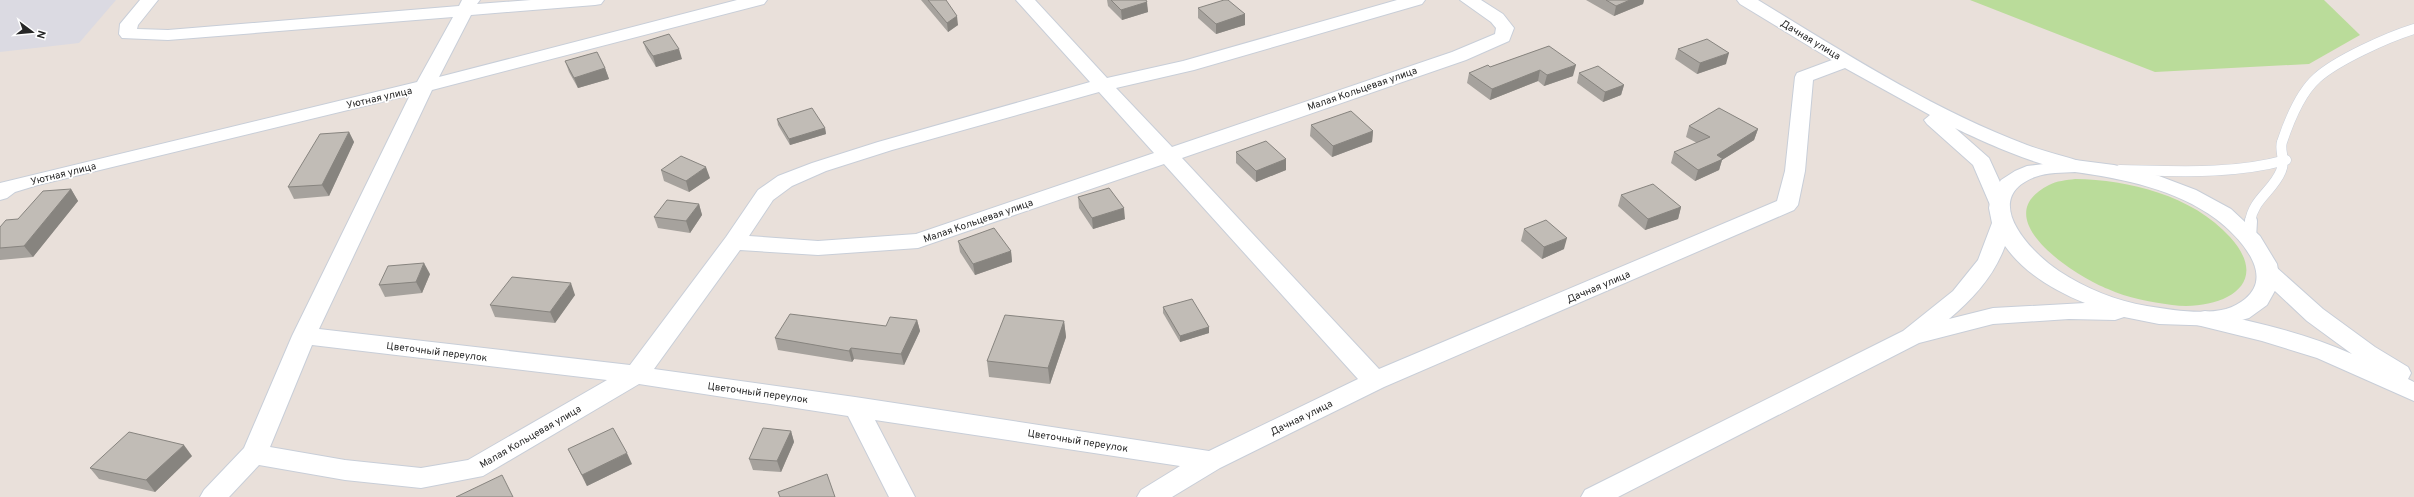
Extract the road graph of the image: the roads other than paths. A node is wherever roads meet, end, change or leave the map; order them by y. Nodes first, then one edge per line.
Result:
1 (149, 0) edge
2 (595, 0) edge
3 (758, 0) edge
4 (1025, 0) edge
5 (1416, 0) edge
6 (1469, 0) edge
7 (1746, 0) edge
8 (469, 5) edge
9 (2414, 28) edge
10 (1846, 61) junction
11 (1102, 85) junction
12 (424, 86) junction
13 (1891, 86) junction
14 (1166, 154) junction
15 (2286, 160) junction
16 (2075, 166) junction
17 (2111, 170) junction
18 (0, 193) edge
19 (1998, 202) junction
20 (2002, 225) junction
21 (2250, 238) junction
22 (734, 242) junction
23 (2268, 272) junction
24 (2138, 312) junction
25 (2205, 319) junction
26 (304, 336) junction
27 (1911, 337) junction
28 (636, 375) junction
29 (1375, 381) junction
30 (2414, 382) edge
31 (2414, 392) edge
32 (855, 406) junction
33 (254, 454) junction
34 (1211, 460) junction
35 (213, 497) edge
36 (902, 497) edge
37 (1150, 497) edge
38 (1594, 497) edge

1 - 8 street
2 - 8 street
3 - 12 street, Уютная улица
4 - 11 street
5 - 11 street, Малая Кольцевая улица
6 - 14 street, Малая Кольцевая улица
7 - 10 street, Дачная улица
8 - 12 street
9 - 15 lane
10 - 13 street
10 - 29 street, Дачная улица
11 - 14 street
11 - 22 street, Малая Кольцевая улица
12 - 18 street, Уютная улица
12 - 26 street
13 - 16 street
13 - 19 street
14 - 22 street, Малая Кольцевая улица
14 - 29 street
15 - 17 lane
15 - 21 lane
16 - 17 street
16 - 19 street
17 - 21 street
19 - 20 street
20 - 24 street
20 - 27 street
21 - 23 street
22 - 28 street, Малая Кольцевая улица
23 - 25 street
23 - 30 street
24 - 25 street
24 - 27 street
25 - 31 street
26 - 28 street, Цветочный переулок
26 - 33 street
27 - 38 street
28 - 32 street, Цветочный переулок
28 - 33 street, Малая Кольцевая улица
29 - 34 street, Дачная улица
32 - 34 street, Цветочный переулок
32 - 36 street
33 - 35 street
34 - 37 street, Дачная улица

